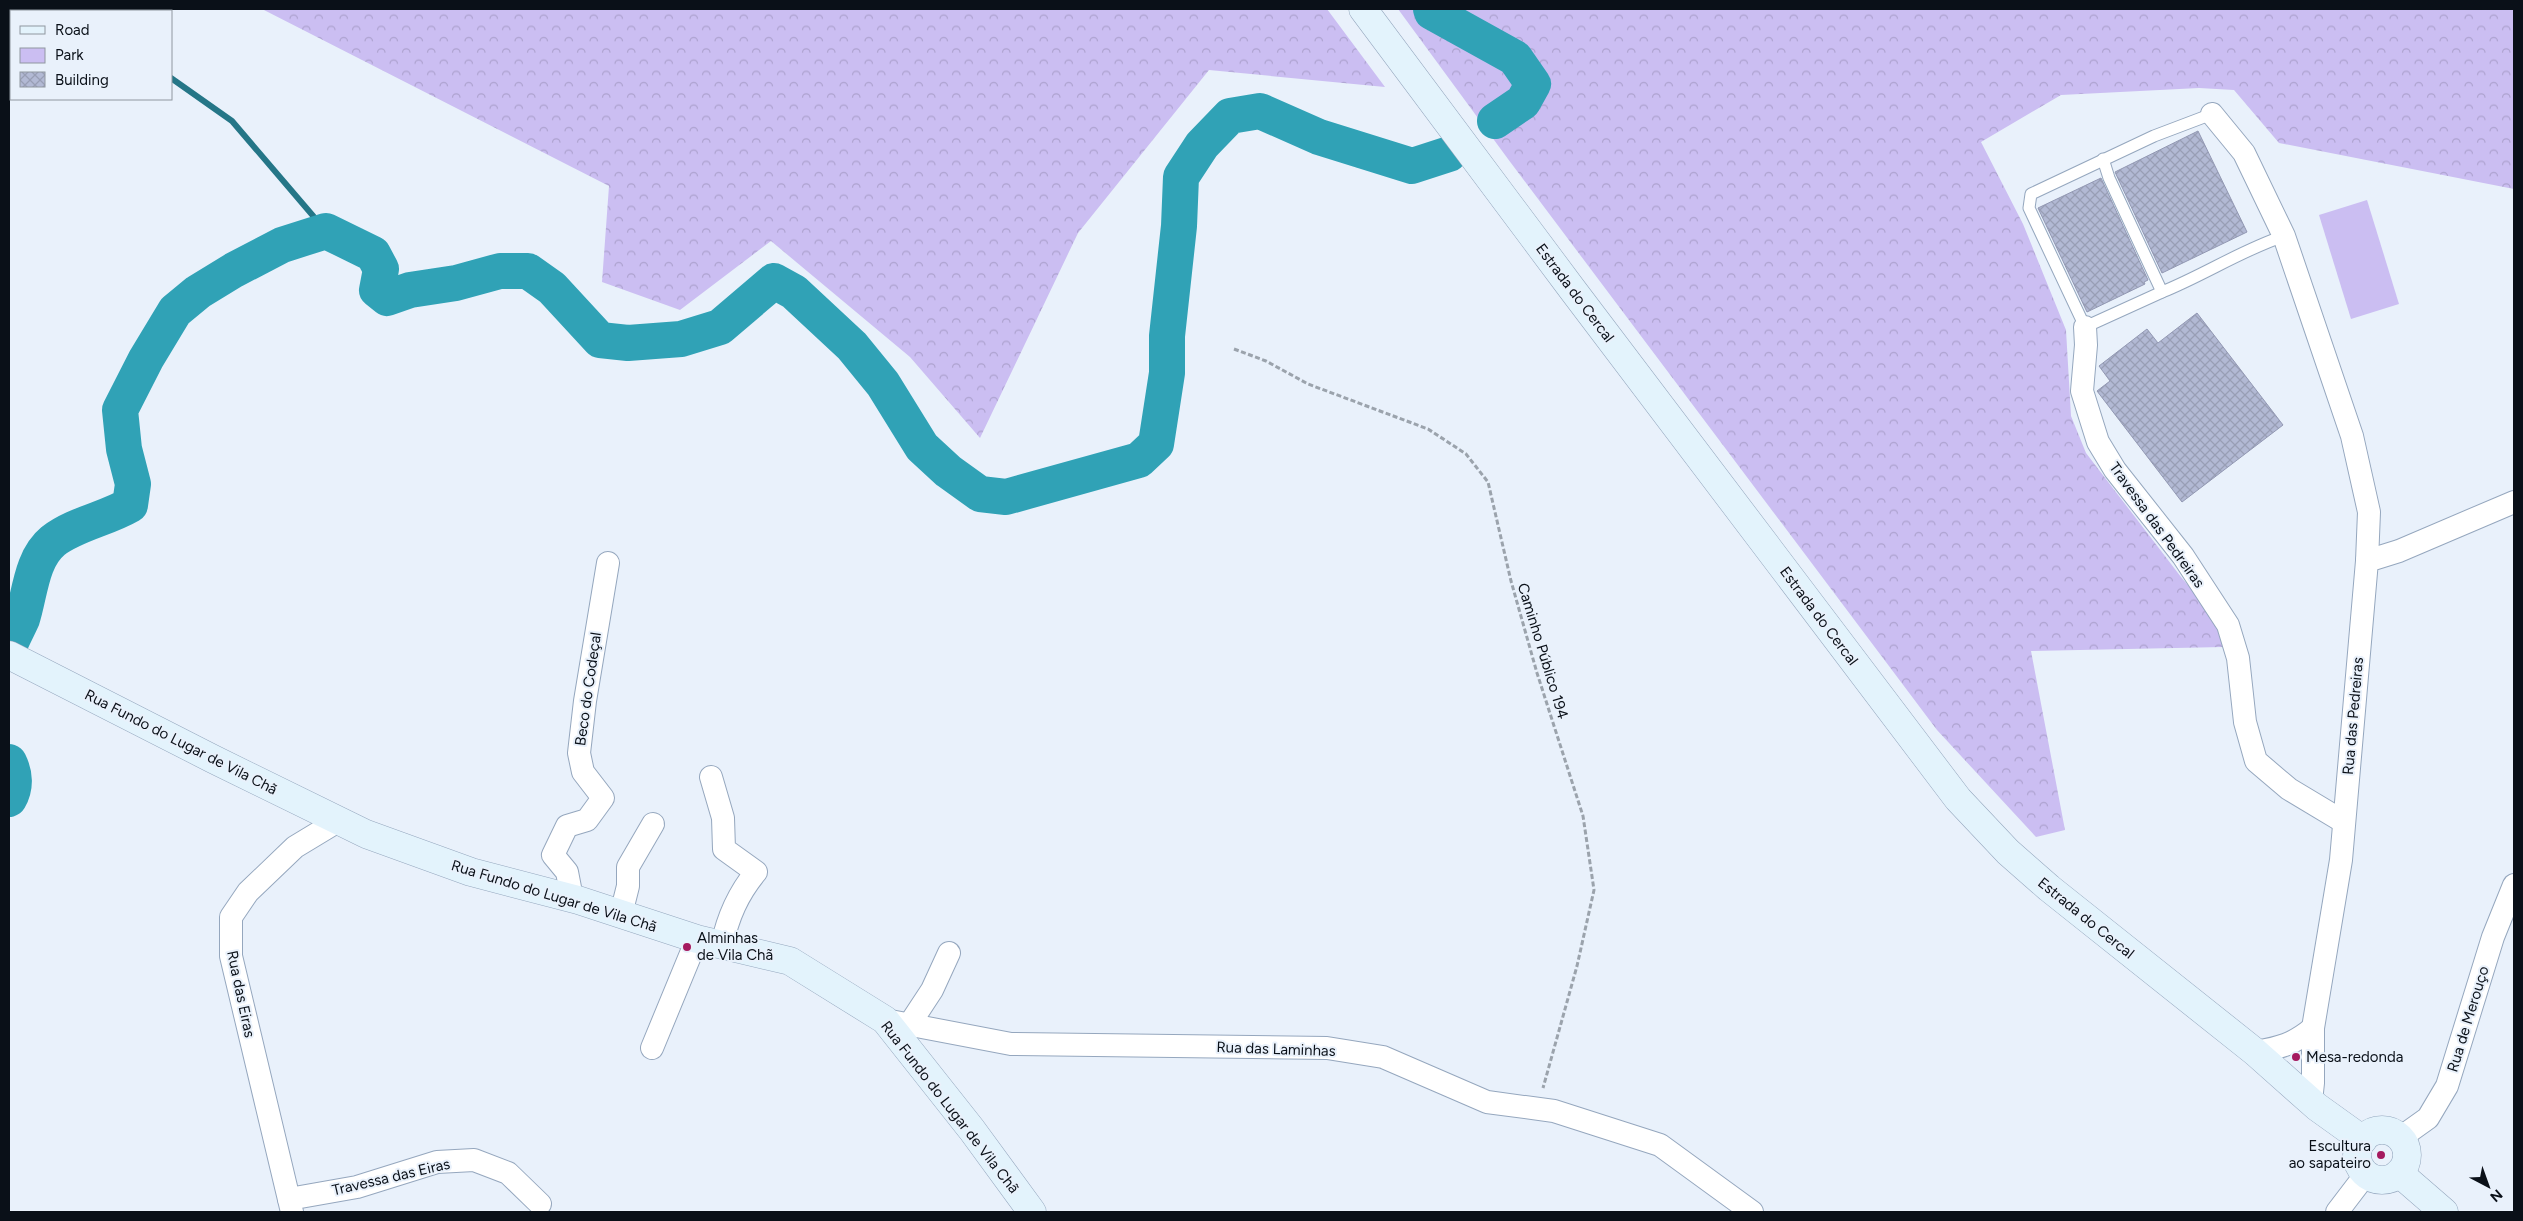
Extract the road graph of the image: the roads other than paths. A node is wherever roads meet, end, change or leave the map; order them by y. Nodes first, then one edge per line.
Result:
1 (1363, 9) edge
2 (2212, 114) joint
3 (2103, 159) junction
4 (2284, 236) junction
5 (2162, 292) junction
6 (2085, 327) junction
7 (2514, 502) edge
8 (2367, 561) junction
9 (608, 564) dead end
10 (16, 658) edge
11 (711, 777) dead end
12 (338, 821) junction
13 (2344, 822) junction
14 (652, 824) dead end
15 (2514, 885) edge
16 (572, 898) junction
17 (621, 914) junction
18 (709, 942) junction
19 (949, 953) dead end
20 (897, 1023) junction
21 (2313, 1028) junction
22 (652, 1048) dead end
23 (2255, 1052) junction
24 (2311, 1101) junction
25 (2400, 1138) junction
26 (2363, 1140) junction
27 (2399, 1173) junction
28 (2366, 1174) junction
29 (540, 1204) dead end
30 (291, 1206) edge
31 (1032, 1212) edge
32 (1752, 1212) edge
33 (2336, 1212) edge
34 (2444, 1212) edge

1 - 23 street, Estrada do Cercal
2 - 3 lane
2 - 4 street, Rua das Pedreiras
3 - 5 lane
3 - 6 lane
4 - 5 lane
4 - 8 street, Rua das Pedreiras
5 - 6 lane
6 - 13 street, Travessa das Pedreiras
7 - 8 street
8 - 13 street, Rua das Pedreiras
9 - 16 street, Beco do Codeçal
10 - 12 street, Rua Fundo do Lugar de Vila Chã
11 - 18 street
12 - 16 street, Rua Fundo do Lugar de Vila Chã
12 - 30 street, Rua das Eiras
13 - 21 street, Rua das Pedreiras
14 - 17 street
15 - 25 street, Rua de Merouço
16 - 17 street, Rua Fundo do Lugar de Vila Chã
17 - 18 street, Rua Fundo do Lugar de Vila Chã
18 - 20 street, Rua Fundo do Lugar de Vila Chã
18 - 22 street
19 - 20 street
20 - 31 street, Rua Fundo do Lugar de Vila Chã
20 - 32 street, Rua das Laminhas
21 - 23 street
21 - 24 street, Rua das Pedreiras
23 - 24 street, Estrada do Cercal
24 - 26 street, Estrada do Cercal
25 - 26 street
25 - 27 street
26 - 28 street
27 - 28 street
27 - 34 street
28 - 33 street
29 - 30 street, Travessa das Eiras

